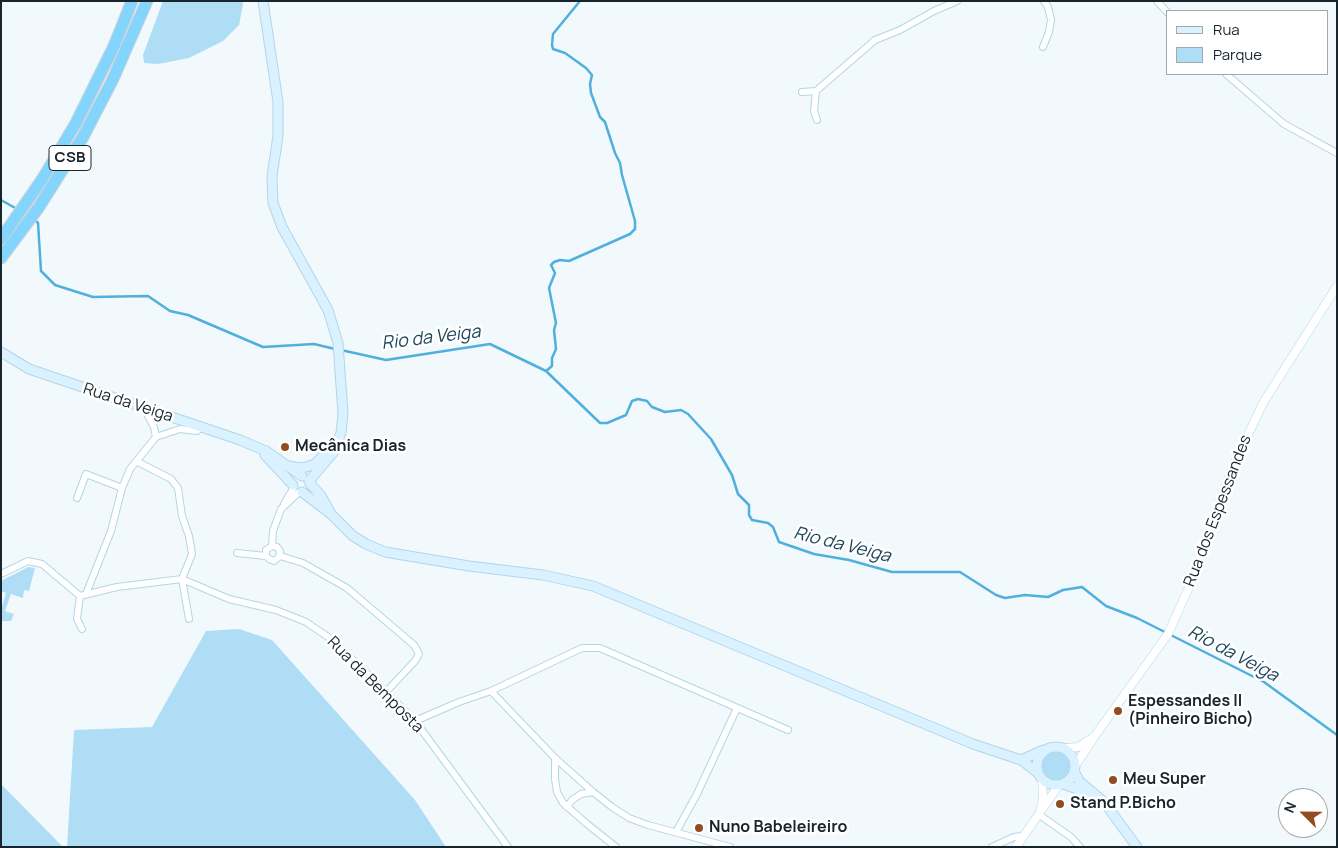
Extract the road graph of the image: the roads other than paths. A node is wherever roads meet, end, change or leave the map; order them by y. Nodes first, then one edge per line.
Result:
1 (132, 1) edge
2 (147, 1) edge
3 (257, 1) edge
4 (263, 1) edge
5 (957, 1) edge
6 (1044, 1) edge
7 (1156, 1) edge
8 (1166, 11) edge
9 (1043, 48) dead end
10 (270, 57) junction
11 (1227, 75) edge
12 (816, 91) junction
13 (802, 92) dead end
14 (817, 120) dead end
15 (1337, 153) edge
16 (1, 239) edge
17 (1, 258) edge
18 (1337, 286) edge
19 (1, 352) edge
20 (146, 409) junction
21 (201, 427) junction
22 (156, 437) junction
23 (258, 448) junction
24 (138, 462) junction
25 (289, 466) junction
26 (318, 466) junction
27 (306, 479) junction
28 (122, 488) junction
29 (297, 489) junction
30 (321, 496) junction
31 (77, 498) dead end
32 (331, 514) junction
33 (272, 546) junction
34 (237, 553) dead end
35 (266, 556) junction
36 (280, 556) junction
37 (1, 574) edge
38 (182, 579) junction
39 (83, 595) junction
40 (189, 619) dead end
41 (82, 629) dead end
42 (491, 691) junction
43 (385, 693) junction
44 (737, 708) junction
45 (415, 721) junction
46 (788, 730) dead end
47 (1097, 733) junction
48 (1064, 748) junction
49 (1047, 749) junction
50 (555, 758) junction
51 (1020, 760) junction
52 (1075, 769) junction
53 (1040, 776) junction
54 (1061, 784) junction
55 (593, 792) junction
56 (1096, 796) junction
57 (567, 807) junction
58 (1039, 812) junction
59 (676, 832) junction
60 (1022, 836) junction
61 (508, 847) edge
62 (616, 847) edge
63 (730, 847) edge
64 (992, 847) edge
65 (1016, 847) edge
66 (1080, 847) edge
67 (1137, 847) edge

1 - 16 highway, CSB
2 - 17 highway, CSB
3 - 10 main road
4 - 10 main road
5 - 12 street
6 - 9 street
7 - 8 street
10 - 26 main road
11 - 15 street
12 - 13 street
12 - 14 street
18 - 47 street, Rua dos Espessandes
19 - 20 main road, Rua da Veiga
20 - 21 main road, Rua da Veiga
20 - 22 street
21 - 22 street
21 - 23 main road, Rua da Veiga
22 - 24 street
23 - 25 main road, Rua da Veiga
23 - 29 main road, Rua da Veiga
24 - 28 street
24 - 38 street
25 - 26 main road
25 - 27 main road, Rua da Veiga
26 - 27 main road
26 - 30 main road
27 - 29 main road
27 - 29 main road
27 - 30 main road, Rua da Veiga
28 - 31 street
28 - 39 street
29 - 32 main road, Rua da Veiga
29 - 33 street
30 - 32 main road, Rua da Veiga
32 - 51 main road
33 - 35 street
33 - 36 street
34 - 35 street
35 - 36 street
36 - 43 street
37 - 39 street
38 - 39 street
38 - 40 street
38 - 43 street, Rua da Bemposta
39 - 41 street
42 - 44 street
42 - 45 street
42 - 50 street
43 - 45 street, Rua da Bemposta
44 - 46 street
44 - 59 street
45 - 61 street, Rua da Bemposta
47 - 48 street
47 - 52 street, Rua dos Espessandes
48 - 49 main road
48 - 52 main road
49 - 51 main road
49 - 53 main road
50 - 55 street
50 - 57 street
51 - 53 main road
52 - 54 main road
52 - 56 main road
53 - 54 main road
53 - 58 street
54 - 56 main road
54 - 58 street
55 - 57 street
55 - 59 street
56 - 67 main road
57 - 62 street
58 - 60 street
58 - 66 street
59 - 63 street
60 - 64 street
60 - 65 street

